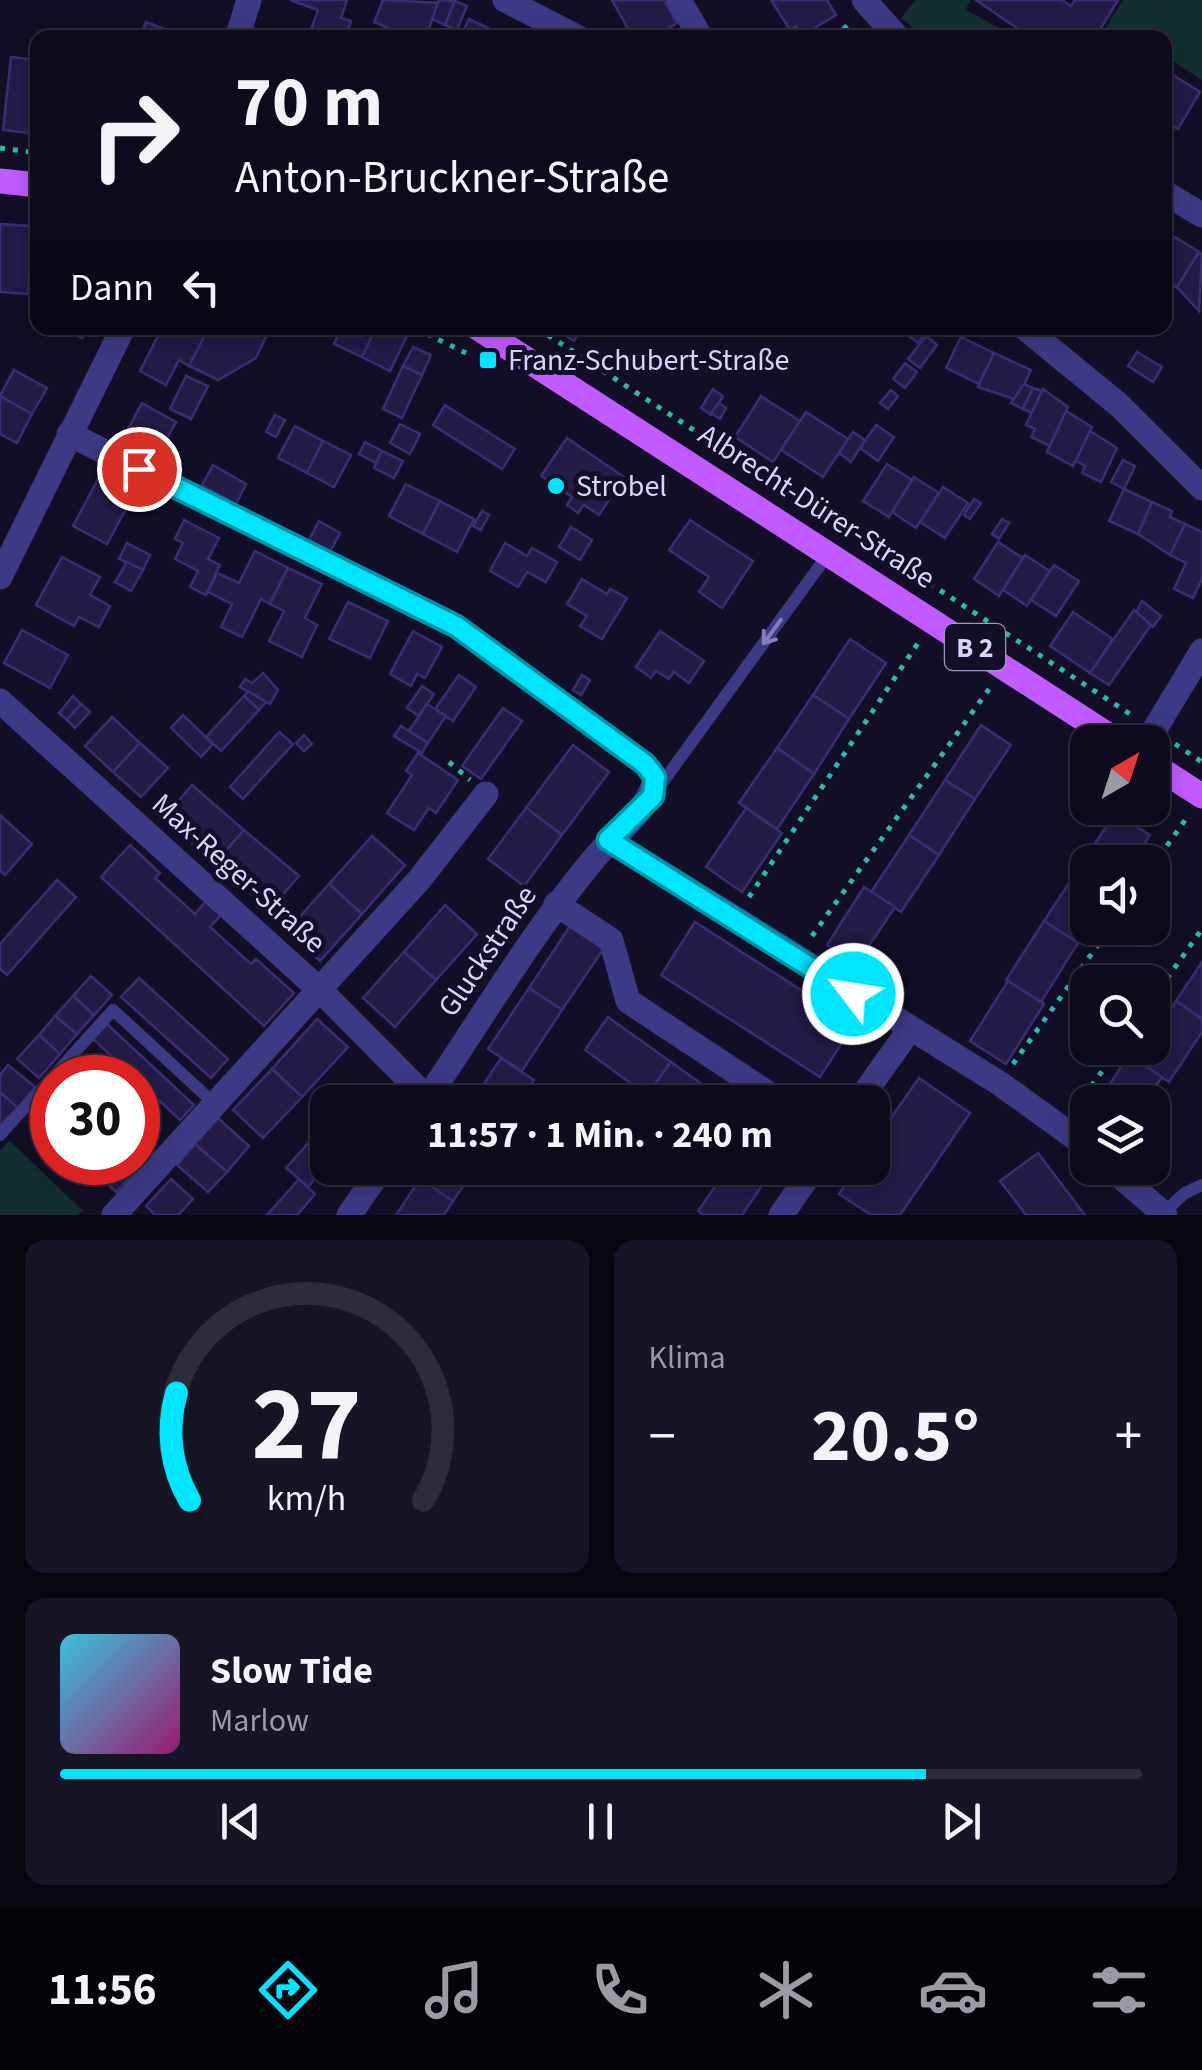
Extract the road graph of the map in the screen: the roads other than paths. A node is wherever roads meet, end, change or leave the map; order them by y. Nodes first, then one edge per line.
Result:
1 (249, 0) edge
2 (505, 0) edge
3 (679, 0) edge
4 (864, 0) edge
5 (240, 30) edge
6 (563, 30) edge
7 (696, 30) edge
8 (891, 30) edge
9 (0, 180) edge
10 (30, 183) edge
11 (1172, 197) edge
12 (1202, 216) edge
13 (119, 335) edge
14 (489, 335) edge
15 (1034, 335) edge
16 (69, 434) junction
17 (1202, 488) edge
18 (829, 553) junction
19 (0, 577) edge
20 (1202, 651) edge
21 (1193, 686) edge
22 (0, 702) edge
23 (1093, 725) edge
24 (1159, 725) edge
25 (1170, 782) edge
26 (486, 794) dead end
27 (653, 796) junction
28 (1195, 806) edge
29 (608, 840) junction
30 (556, 904) junction
31 (321, 991) junction
32 (910, 1029) junction
33 (412, 1085) edge
34 (437, 1085) edge
35 (755, 1085) edge
36 (870, 1085) edge
37 (216, 1105) junction
38 (1070, 1132) edge
39 (0, 1135) edge
40 (370, 1185) edge
41 (802, 1185) edge
42 (1131, 1185) edge
43 (1202, 1185) edge
44 (1164, 1214) edge
45 (114, 1215) edge
46 (350, 1215) edge
47 (781, 1215) edge

1 - 5 street
2 - 6 street
3 - 7 street
4 - 8 street
9 - 10 main road
11 - 12 street
13 - 16 street
14 - 18 main road, Albrecht-Dürer-Straße / B 2
15 - 17 street
16 - 19 street
16 - 27 street
18 - 23 main road, Albrecht-Dürer-Straße / B 2
18 -> 27 lane
20 - 21 street
21 - 24 street
22 - 31 street, Max-Reger-Straße
25 - 28 main road
26 - 31 street
27 - 29 street, Gluckstraße
29 - 30 street, Gluckstraße
29 - 32 street
30 - 34 street, Gluckstraße
30 - 35 street
31 - 33 street, Max-Reger-Straße
31 - 37 street
32 - 36 street
32 - 38 street
37 - 39 lane
37 - 45 street
40 - 46 street
41 - 47 street
42 - 44 street
43 - 44 lane

